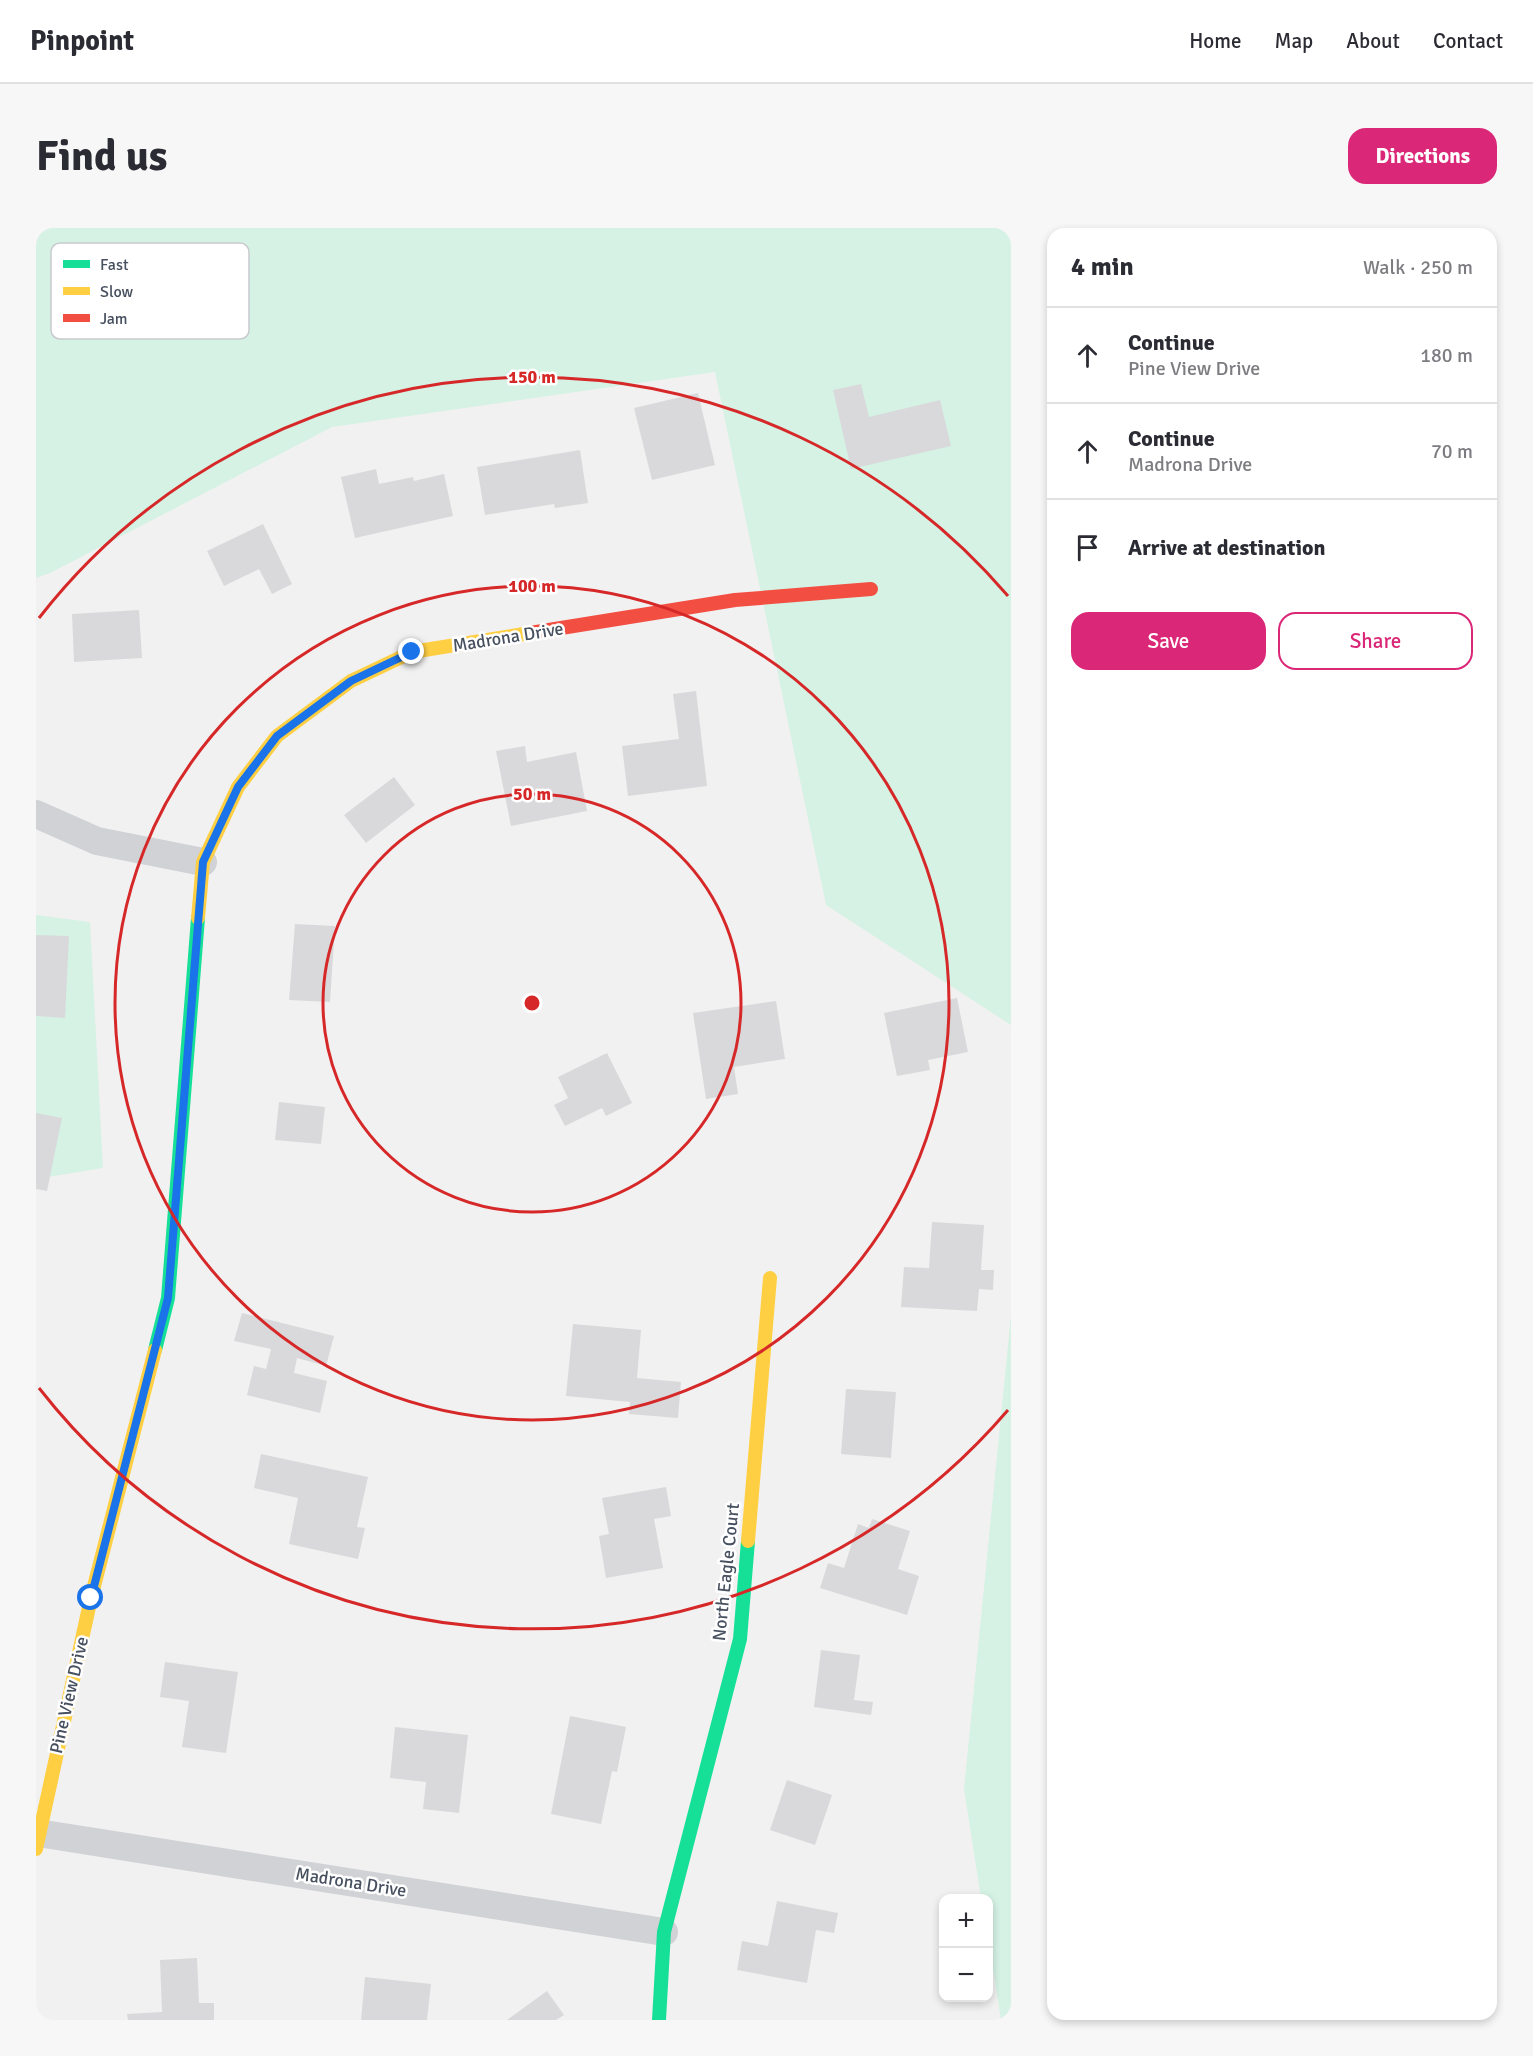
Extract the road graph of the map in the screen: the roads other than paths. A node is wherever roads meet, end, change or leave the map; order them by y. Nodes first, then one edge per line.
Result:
1 (871, 589) dead end
2 (36, 814) edge
3 (203, 862) junction
4 (770, 1278) dead end
5 (37, 1841) edge
6 (664, 1932) junction
7 (659, 2020) edge

1 - 3 street, Madrona Drive
2 - 3 street
3 - 5 street, Pine View Drive
4 - 6 street, North Eagle Court
5 - 6 street, Madrona Drive
6 - 7 street, North Eagle Court

